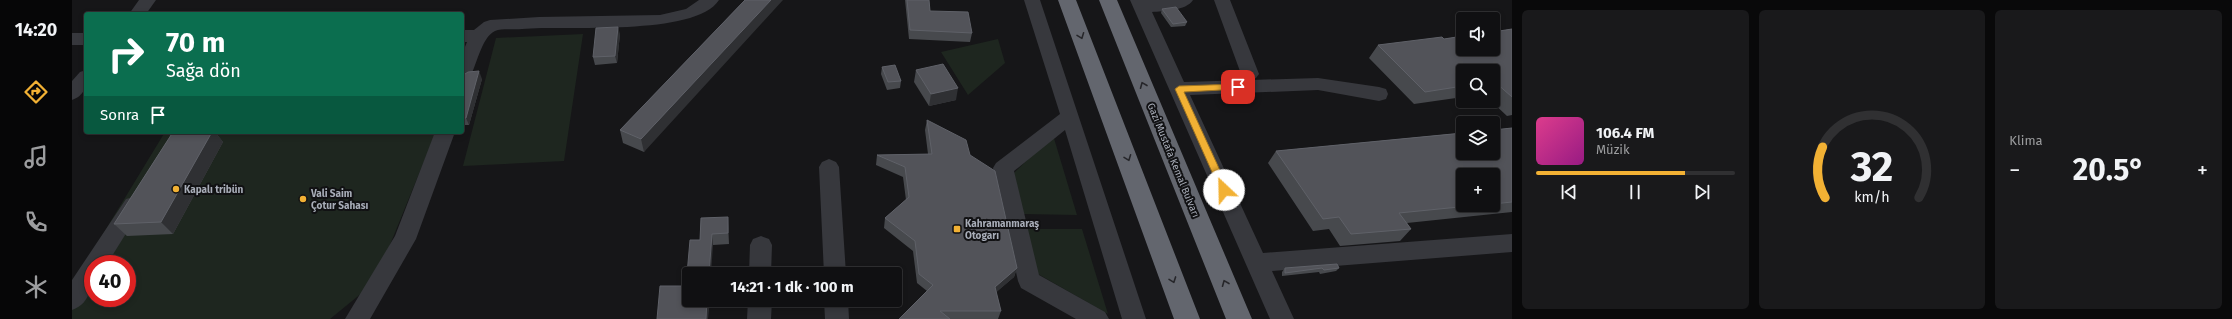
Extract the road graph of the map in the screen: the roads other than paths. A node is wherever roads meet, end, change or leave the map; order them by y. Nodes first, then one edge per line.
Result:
1 (148, 0) edge
2 (710, 0) edge
3 (1032, 0) edge
4 (1067, 0) edge
5 (1108, 0) edge
6 (1179, 0) edge
7 (1222, 0) edge
8 (1140, 4) edge
9 (139, 12) edge
10 (470, 36) edge
11 (72, 38) edge
12 (84, 39) edge
13 (464, 67) edge
14 (1250, 74) dead end
15 (84, 78) edge
16 (1179, 89) junction
17 (72, 93) edge
18 (1379, 94) dead end
19 (1070, 116) junction
20 (444, 134) edge
21 (829, 167) dead end
22 (141, 192) edge
23 (1512, 243) edge
24 (761, 245) dead end
25 (101, 255) edge
26 (1257, 263) junction
27 (760, 267) edge
28 (835, 267) edge
29 (84, 281) edge
30 (72, 300) edge
31 (760, 307) edge
32 (836, 307) edge
33 (357, 319) edge
34 (759, 319) edge
35 (837, 319) edge
36 (1097, 319) edge
37 (1134, 319) edge
38 (1187, 319) edge
39 (1239, 319) edge
40 (1282, 319) edge

1 - 9 street
2 - 10 street
3 - 19 street
4 -> 38 highway
39 -> 5 highway, Gazi Mustafa Kemal Bulvarı
6 - 8 street
7 - 14 street
8 - 16 street
10 - 13 street
11 - 12 street
15 - 17 street
16 - 18 street
16 - 26 street
19 - 36 street
19 - 37 street
20 - 33 street
21 - 28 street
22 - 25 street
23 - 26 street
24 - 27 street
26 - 40 street
29 - 30 street
31 - 34 street
32 - 35 street

